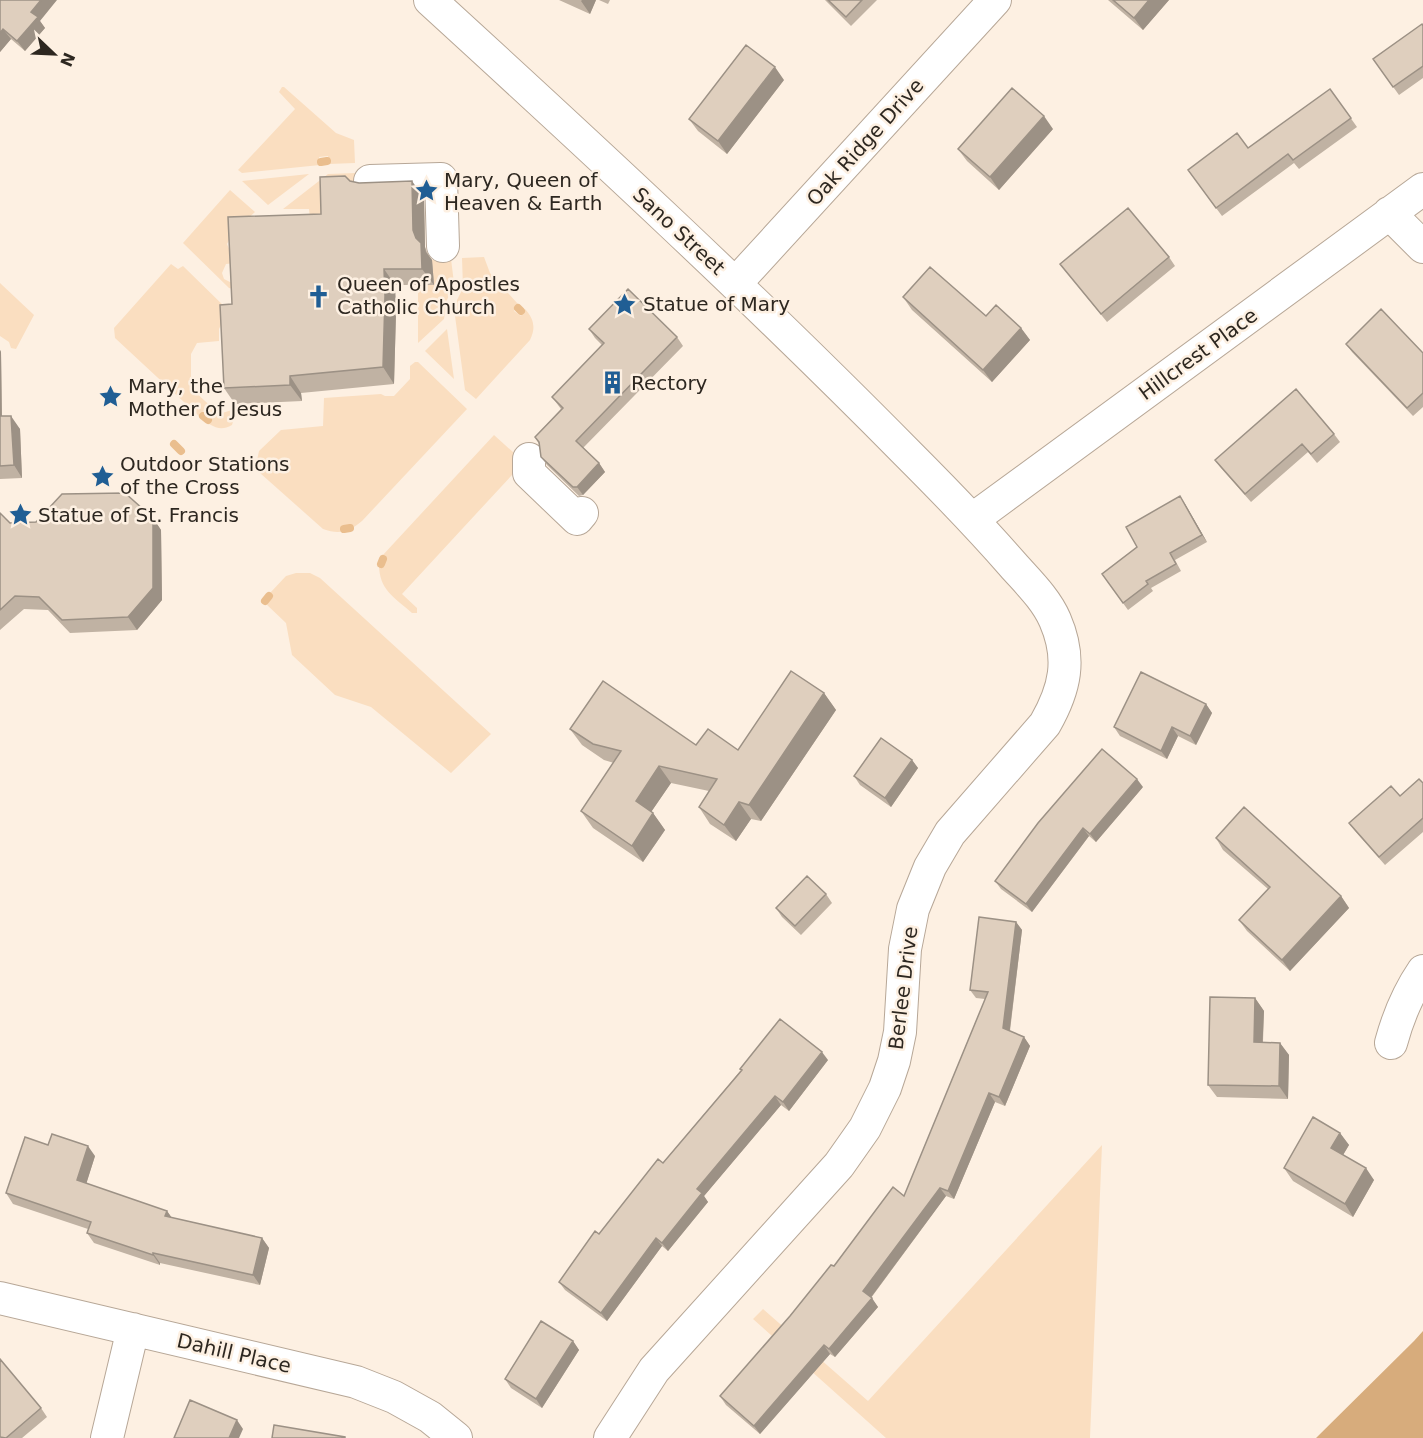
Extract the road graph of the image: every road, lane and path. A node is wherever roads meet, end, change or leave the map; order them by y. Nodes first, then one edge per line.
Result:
1 (430, 0) edge
2 (995, 0) edge
3 (370, 181) edge
4 (1423, 189) edge
5 (1389, 213) junction
6 (443, 246) dead end
7 (1423, 247) edge
8 (735, 284) junction
9 (529, 459) dead end
10 (582, 513) dead end
11 (973, 519) junction
12 (1423, 971) edge
13 (1391, 1044) dead end
14 (0, 1298) edge
15 (133, 1329) junction
16 (107, 1438) edge
17 (456, 1438) edge
18 (610, 1438) edge

1 - 8 street, Sano Street
2 - 8 street, Oak Ridge Drive
3 - 6 street
4 - 5 street, Hillcrest Place
5 - 7 street
5 - 11 street, Hillcrest Place
8 - 11 street, Sano Street
9 - 10 street
11 - 18 street, Berlee Drive
12 - 13 street
14 - 15 street, Dahill Place
15 - 16 street
15 - 17 street, Dahill Place

